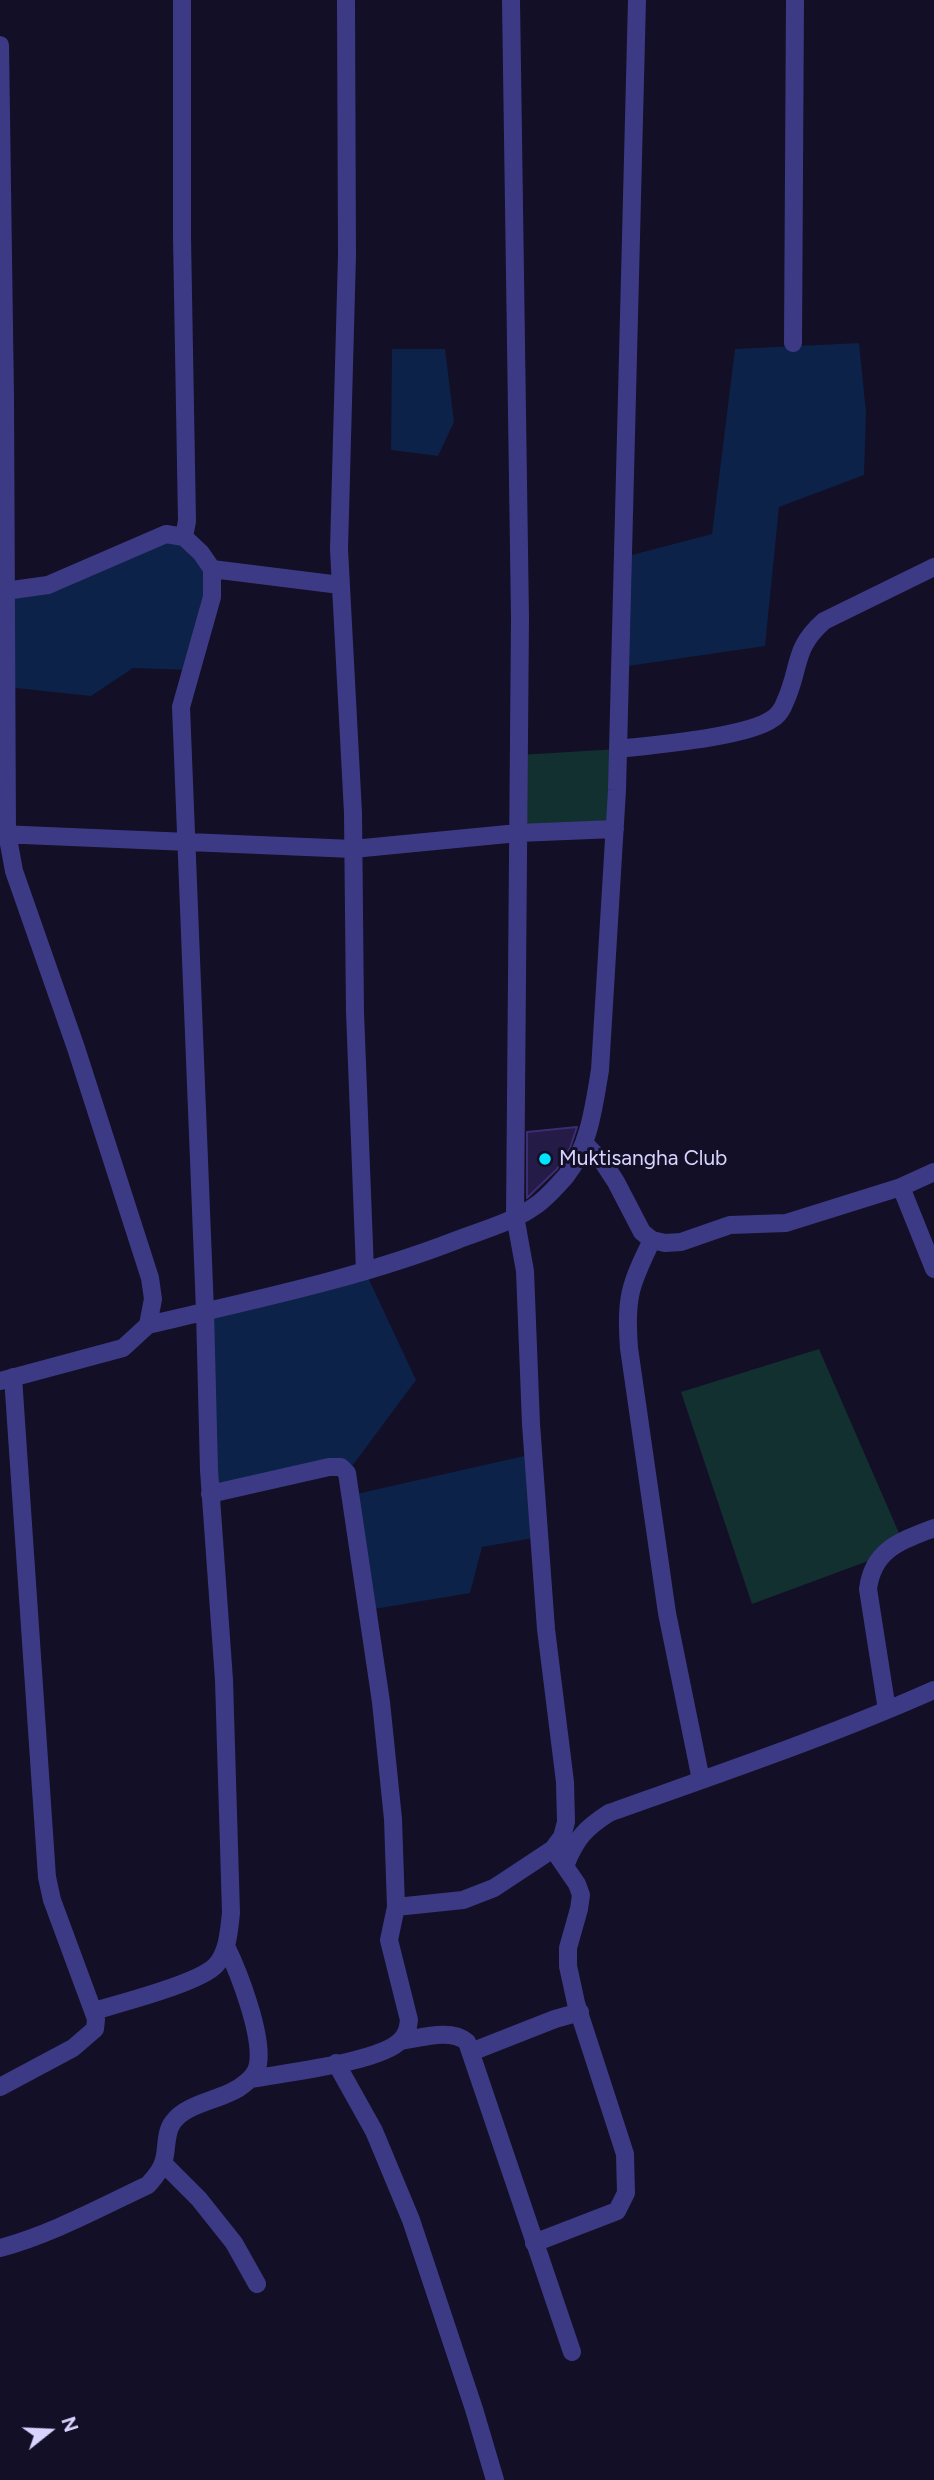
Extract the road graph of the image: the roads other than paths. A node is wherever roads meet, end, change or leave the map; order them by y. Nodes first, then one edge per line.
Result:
1 (182, 0) edge
2 (346, 0) edge
3 (511, 0) edge
4 (637, 0) edge
5 (795, 0) edge
6 (0, 45) edge
7 (793, 343) dead end
8 (184, 537) junction
9 (934, 567) edge
10 (212, 569) junction
11 (340, 585) junction
12 (5, 591) junction
13 (618, 749) junction
14 (3, 793) edge
15 (615, 829) junction
16 (3, 833) edge
17 (518, 834) junction
18 (185, 840) junction
19 (353, 849) junction
20 (584, 1143) junction
21 (934, 1172) edge
22 (901, 1187) junction
23 (515, 1216) junction
24 (652, 1240) junction
25 (934, 1269) edge
26 (365, 1271) junction
27 (205, 1311) junction
28 (148, 1325) junction
29 (6, 1379) edge
30 (210, 1494) junction
31 (934, 1528) edge
32 (934, 1690) edge
33 (887, 1710) junction
34 (701, 1780) junction
35 (553, 1849) junction
36 (565, 1866) junction
37 (396, 1907) junction
38 (226, 1947) junction
39 (94, 2011) junction
40 (580, 2012) junction
41 (400, 2041) junction
42 (471, 2052) junction
43 (336, 2063) junction
44 (251, 2079) junction
45 (0, 2087) edge
46 (163, 2163) junction
47 (534, 2243) junction
48 (0, 2248) edge
49 (257, 2284) dead end
50 (572, 2352) dead end
51 (495, 2480) edge

1 - 8 street
2 - 11 street
3 - 17 street
4 - 13 street
5 - 7 street
6 - 12 street
8 - 10 street
8 - 12 street
9 - 13 street
10 - 11 street
10 - 18 street
11 - 19 street
12 - 14 street
13 - 15 street
14 - 16 street
15 - 17 street
15 - 20 street
16 - 18 street
16 - 28 street
17 - 19 street
17 - 23 street
18 - 19 street
18 - 27 street
19 - 26 street
20 - 23 street
20 - 24 street
21 - 22 street
22 - 24 street
22 - 25 street
23 - 26 street
23 - 35 street
24 - 34 street
26 - 27 street
27 - 28 street
27 - 30 street
28 - 29 street
29 - 39 street
30 - 37 street
30 - 38 street
31 - 33 street
32 - 33 street
33 - 34 street
34 - 36 street
35 - 36 street
35 - 37 street
36 - 40 street
37 - 41 street
38 - 39 street
38 - 44 street
39 - 45 street
40 - 42 street
40 - 47 street
41 - 42 street
41 - 43 street
42 - 47 street
43 - 44 street
43 - 51 street
44 - 46 street
46 - 48 street
46 - 49 street
47 - 50 street

